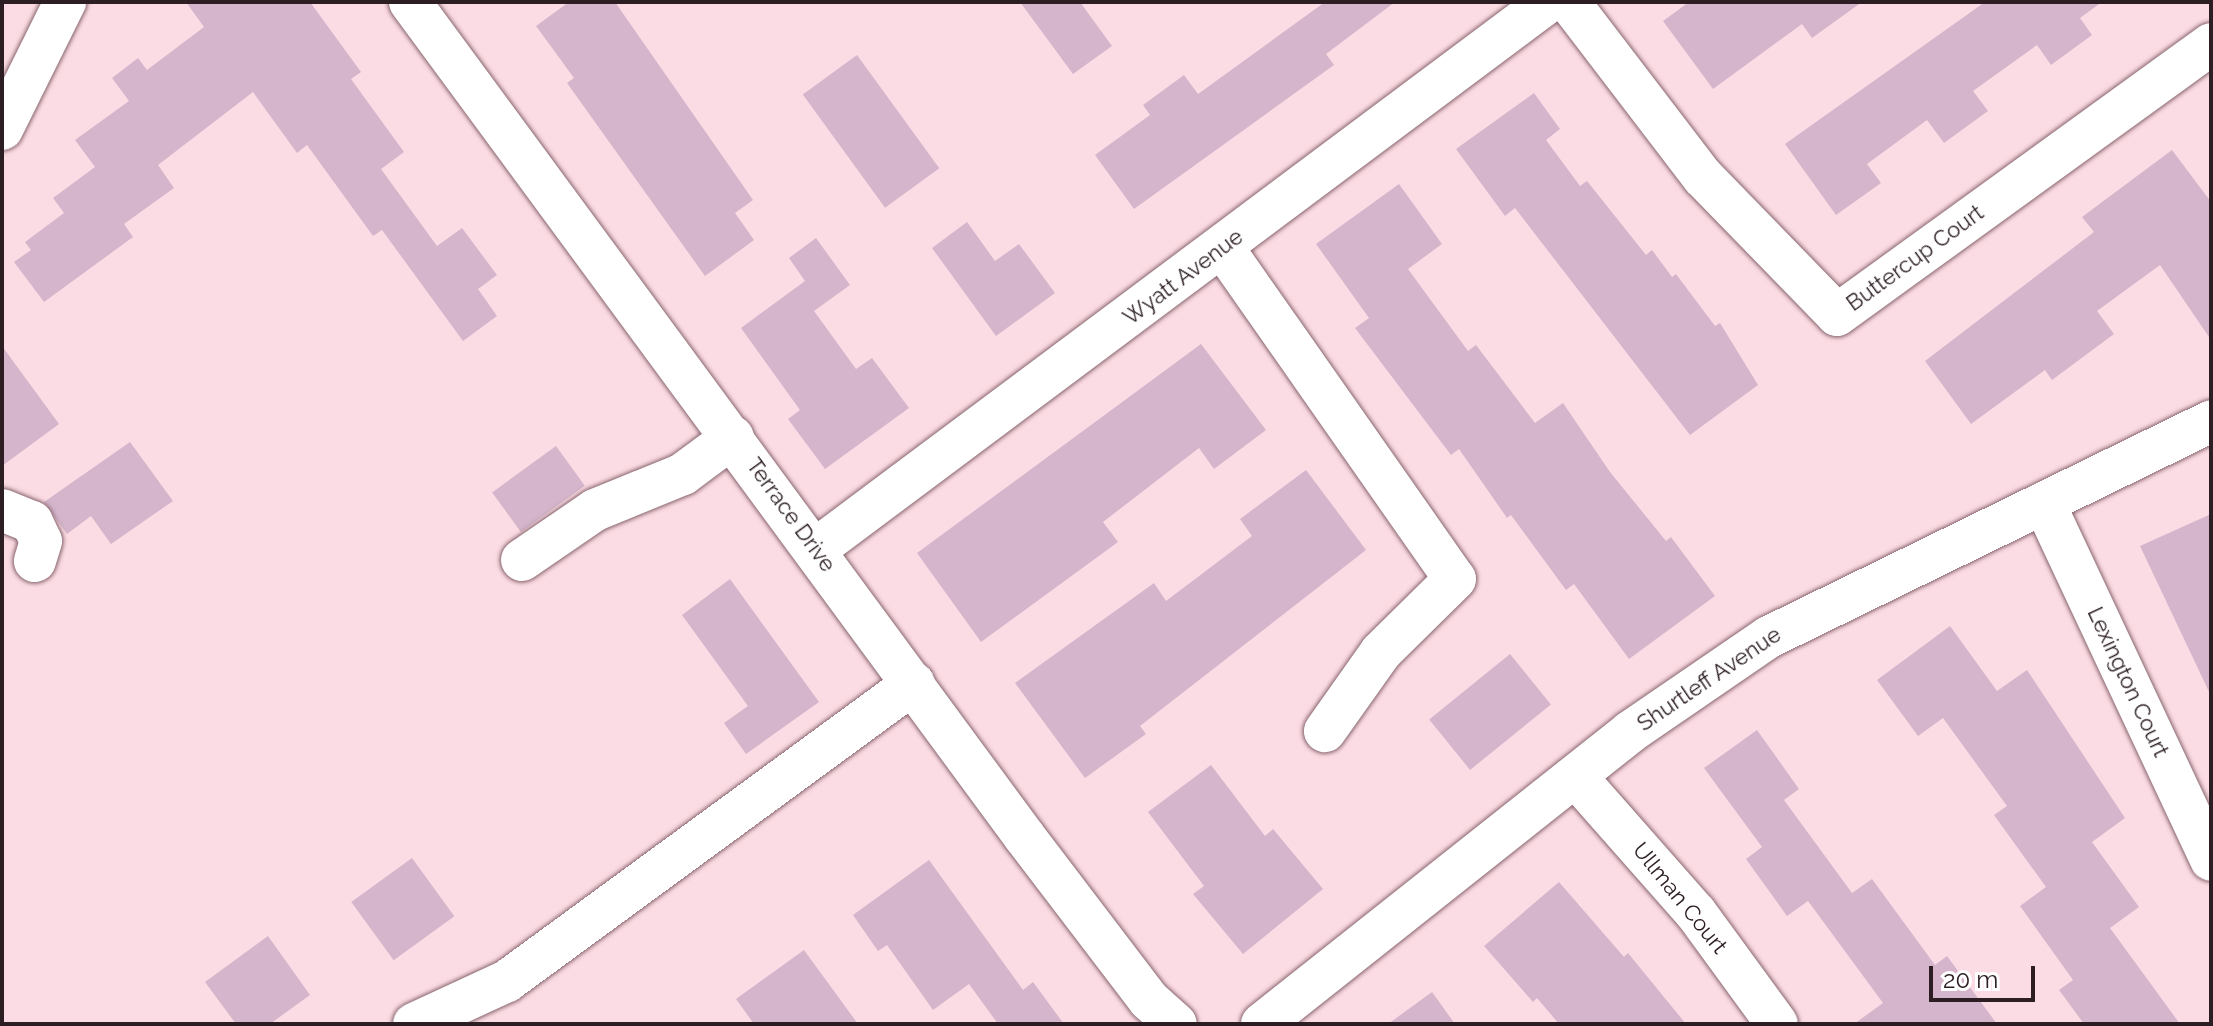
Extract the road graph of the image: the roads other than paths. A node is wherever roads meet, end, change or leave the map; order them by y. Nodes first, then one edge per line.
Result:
1 (65, 2) edge
2 (410, 2) edge
3 (1548, 2) edge
4 (1569, 2) edge
5 (2211, 44) edge
6 (14, 65) edge
7 (2, 129) edge
8 (1223, 248) junction
9 (2211, 421) edge
10 (733, 437) junction
11 (2044, 503) junction
12 (2, 510) edge
13 (816, 549) junction
14 (522, 560) dead end
15 (35, 561) dead end
16 (914, 683) junction
17 (1325, 731) dead end
18 (1576, 777) junction
19 (2211, 860) edge
20 (414, 1024) edge
21 (1176, 1024) edge
22 (1262, 1024) edge
23 (1777, 1024) edge

1 - 6 street
2 - 10 street, Terrace Drive
3 - 8 street, Wyatt Avenue
4 - 5 street, Buttercup Court
6 - 7 street
8 - 13 street, Wyatt Avenue
8 - 17 street
9 - 11 street, Shurtleff Avenue
10 - 13 street, Terrace Drive
10 - 14 street
11 - 18 street, Shurtleff Avenue
11 - 19 street, Lexington Court
12 - 15 street
13 - 16 street, Terrace Drive
16 - 20 street
16 - 21 street, Terrace Drive
18 - 22 street, Shurtleff Avenue
18 - 23 street, Ullman Court

